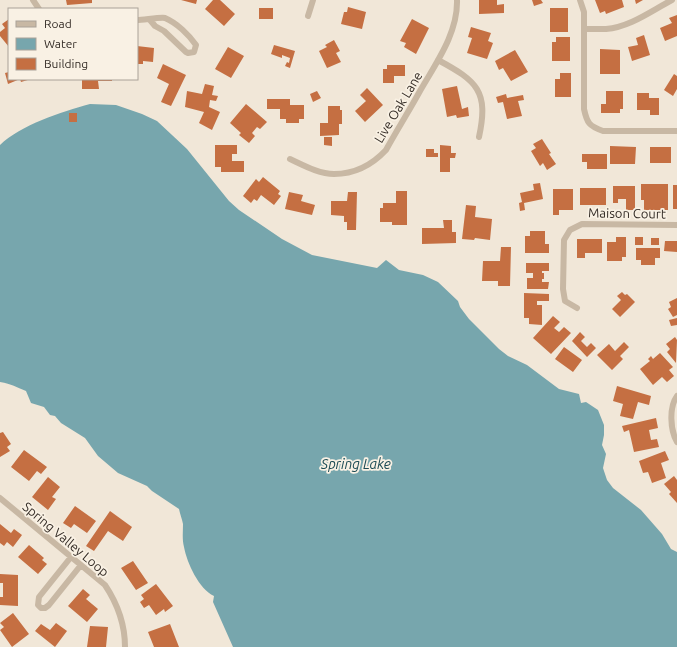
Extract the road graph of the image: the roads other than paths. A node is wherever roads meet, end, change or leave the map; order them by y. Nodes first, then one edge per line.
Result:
1 (313, 0) edge
2 (456, 0) edge
3 (580, 0) edge
4 (668, 1) edge
5 (308, 16) dead end
6 (138, 20) edge
7 (150, 20) junction
8 (584, 29) junction
9 (438, 60) junction
10 (677, 131) edge
11 (479, 137) dead end
12 (290, 159) dead end
13 (677, 225) edge
14 (577, 308) dead end
15 (677, 396) edge
16 (677, 442) edge
17 (0, 498) edge
18 (71, 557) junction
19 (81, 565) junction
20 (125, 647) edge

1 - 5 street
2 - 9 street, Live Oak Lane
3 - 8 street
4 - 8 street
6 - 7 street
7 - 7 street
8 - 10 street
9 - 11 street
9 - 12 street, Live Oak Lane
13 - 14 street, Maison Court
15 - 16 street
17 - 18 street, Spring Valley Loop
18 - 19 street, Spring Valley Loop
18 - 19 street
19 - 20 street, Spring Valley Loop

